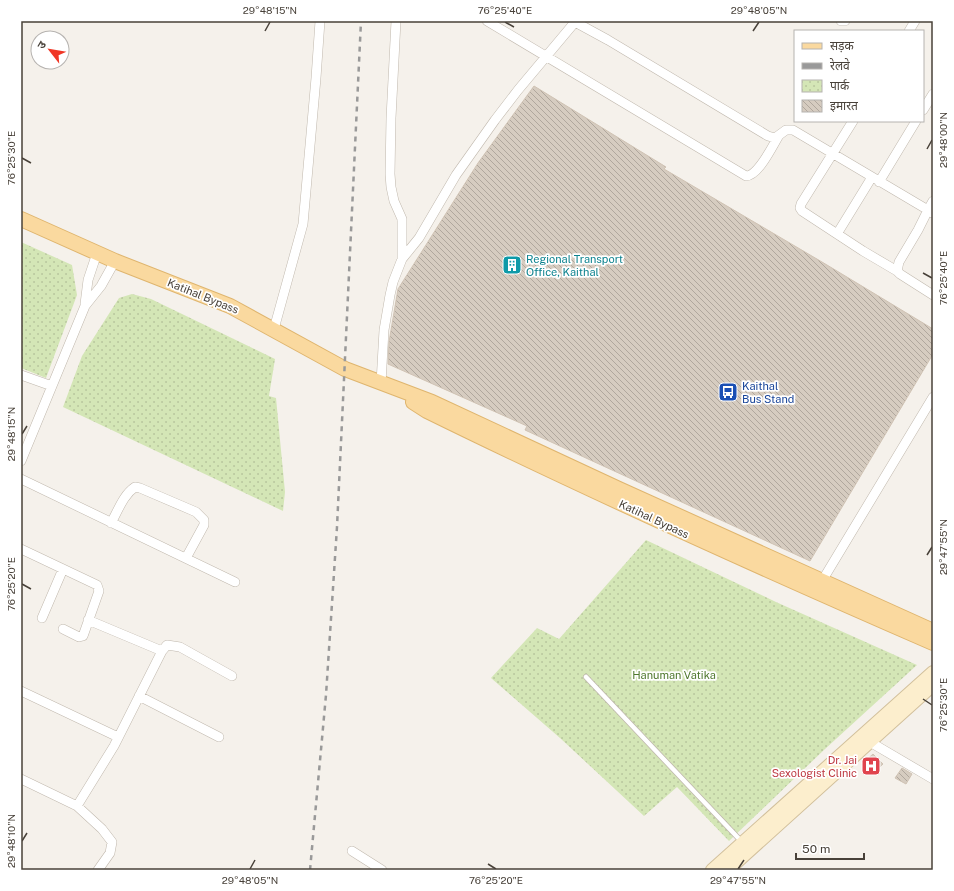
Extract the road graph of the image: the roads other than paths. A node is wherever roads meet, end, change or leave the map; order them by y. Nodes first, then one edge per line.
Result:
1 (320, 21) edge
2 (396, 21) edge
3 (487, 21) edge
4 (575, 21) edge
5 (841, 21) edge
6 (845, 21) edge
7 (915, 21) edge
8 (910, 30) edge
9 (546, 56) junction
10 (933, 94) edge
11 (924, 108) edge
12 (852, 122) edge
13 (915, 122) edge
14 (778, 137) junction
15 (833, 154) junction
16 (875, 180) junction
17 (933, 201) edge
18 (930, 212) edge
19 (21, 219) edge
20 (837, 234) junction
21 (97, 253) junction
22 (402, 259) junction
23 (115, 262) junction
24 (897, 271) junction
25 (933, 295) edge
26 (85, 306) junction
27 (274, 329) junction
28 (21, 375) edge
29 (381, 383) junction
30 (52, 386) junction
31 (933, 398) edge
32 (21, 461) edge
33 (21, 479) edge
34 (111, 523) junction
35 (21, 549) edge
36 (186, 558) junction
37 (63, 569) junction
38 (822, 581) junction
39 (235, 582) dead end
40 (42, 618) dead end
41 (88, 620) junction
42 (63, 629) dead end
43 (933, 631) edge
44 (933, 643) edge
45 (162, 651) junction
46 (933, 672) edge
47 (232, 676) dead end
48 (586, 677) dead end
49 (933, 685) edge
50 (21, 691) edge
51 (139, 696) junction
52 (118, 737) junction
53 (219, 737) dead end
54 (870, 742) junction
55 (21, 779) edge
56 (933, 779) edge
57 (77, 806) junction
58 (742, 842) junction
59 (352, 851) dead end
60 (98, 870) edge
61 (382, 870) edge
62 (712, 870) edge
63 (728, 870) edge

1 - 27 street
2 - 22 street
3 - 9 street
4 - 9 street
4 - 14 street
5 - 6 street
7 - 8 street
9 - 14 street
9 - 22 street
10 - 11 street
12 - 15 street
13 - 16 street
14 - 15 street
15 - 16 street
15 - 20 street
16 - 18 street
16 - 20 street
17 - 18 street
18 - 24 street
19 - 21 main road, Katihal Bypass
20 - 24 street
21 - 23 main road, Katihal Bypass
21 - 26 street
22 - 29 street
23 - 26 street
23 - 27 main road, Katihal Bypass
24 - 25 street
26 - 30 street
27 - 29 main road, Katihal Bypass
28 - 30 street
29 - 38 main road, Katihal Bypass
29 - 44 main road, Katihal Bypass
30 - 32 street
31 - 38 street
33 - 34 street
34 - 36 street
34 - 36 street
35 - 37 street
36 - 39 street
37 - 40 street
37 - 41 street
38 - 43 main road, Katihal Bypass
41 - 42 street
41 - 45 street
45 - 47 street
45 - 51 street
46 - 58 main road
48 - 58 lane
49 - 54 main road
50 - 52 street
51 - 52 street
51 - 53 street
52 - 57 street
54 - 56 street
54 - 63 main road
55 - 57 street
57 - 60 street
58 - 62 main road
59 - 61 street

